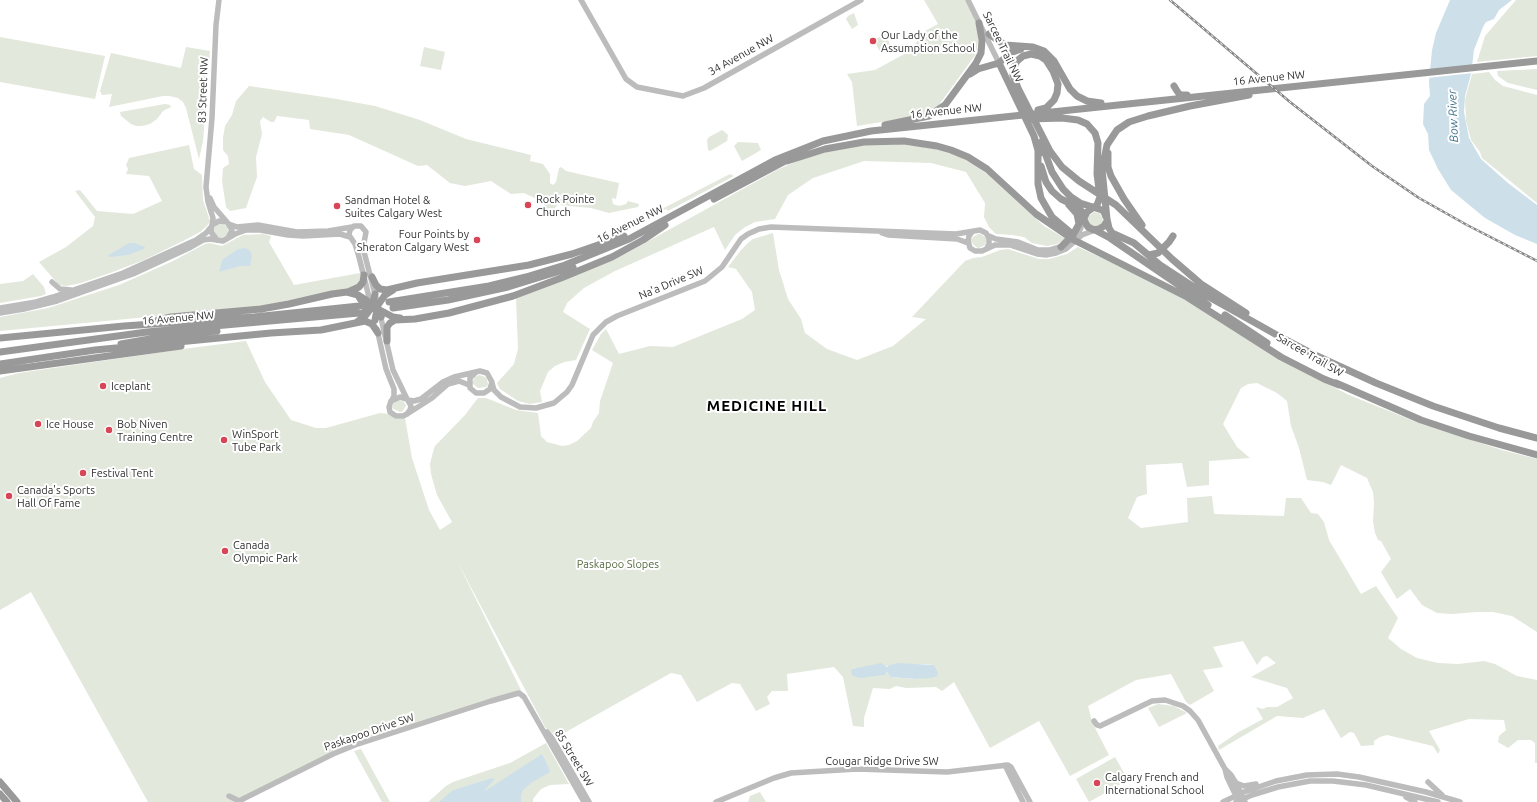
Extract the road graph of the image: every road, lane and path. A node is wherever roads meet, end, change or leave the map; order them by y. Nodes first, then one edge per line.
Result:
1 (220, 0) edge
2 (580, 0) edge
3 (861, 0) edge
4 (968, 0) edge
5 (972, 0) edge
6 (979, 23) junction
7 (989, 34) junction
8 (1033, 47) junction
9 (1537, 61) edge
10 (1000, 62) junction
11 (1537, 65) edge
12 (1497, 67) junction
13 (1418, 75) junction
14 (958, 88) junction
15 (1235, 92) junction
16 (1254, 94) junction
17 (1150, 101) junction
18 (1022, 103) junction
19 (1020, 117) junction
20 (1126, 124) junction
21 (1035, 130) junction
22 (823, 141) junction
23 (1038, 150) junction
24 (765, 171) junction
25 (207, 181) junction
26 (1099, 185) junction
27 (1061, 199) junction
28 (1100, 201) junction
29 (1084, 204) junction
30 (1095, 208) junction
31 (1084, 218) junction
32 (1107, 220) junction
33 (228, 223) junction
34 (664, 223) junction
35 (212, 225) junction
36 (352, 227) junction
37 (1095, 230) junction
38 (880, 232) junction
39 (972, 232) junction
40 (1068, 234) junction
41 (989, 236) junction
42 (1173, 236) dead end
43 (365, 237) junction
44 (228, 238) junction
45 (351, 238) junction
46 (217, 240) junction
47 (1153, 240) junction
48 (968, 243) junction
49 (1083, 243) junction
50 (1061, 247) junction
51 (987, 248) junction
52 (1162, 249) junction
53 (1149, 255) junction
54 (364, 275) junction
55 (372, 277) junction
56 (52, 282) dead end
57 (402, 286) junction
58 (77, 289) junction
59 (347, 292) junction
60 (356, 294) junction
61 (375, 294) joint
62 (1201, 300) junction
63 (391, 305) dead end
64 (0, 308) edge
65 (375, 308) junction
66 (0, 313) edge
67 (359, 315) junction
68 (402, 319) junction
69 (284, 321) junction
70 (124, 326) junction
71 (271, 333) junction
72 (378, 333) junction
73 (1275, 334) junction
74 (0, 338) edge
75 (387, 342) junction
76 (95, 350) junction
77 (0, 352) edge
78 (0, 364) edge
79 (0, 371) edge
80 (476, 372) junction
81 (492, 383) junction
82 (469, 385) junction
83 (1339, 385) junction
84 (482, 394) junction
85 (501, 397) junction
86 (408, 399) junction
87 (392, 400) junction
88 (407, 414) junction
89 (1537, 438) edge
90 (1537, 455) edge
91 (522, 694) joint
92 (1094, 722) dead end
93 (541, 726) junction
94 (1005, 765) junction
95 (1225, 769) junction
96 (1276, 781) junction
97 (0, 782) edge
98 (1428, 782) dead end
99 (1236, 783) junction
100 (1391, 790) junction
101 (0, 794) edge
102 (229, 796) dead end
103 (1446, 798) junction
104 (1240, 799) edge
105 (8, 802) edge
106 (17, 802) edge
107 (584, 802) edge
108 (589, 802) edge
109 (716, 802) edge
110 (1023, 802) edge
111 (1030, 802) edge
112 (1223, 802) edge
113 (1415, 802) edge
114 (1438, 802) edge
115 (1460, 802) edge

1 - 25 street, 83 Street NW
2 - 3 street, 34 Avenue NW
4 - 6 street, Sarcee Trail NW
5 - 7 street, Sarcee Trail NW
6 - 10 street, Sarcee Trail NW
6 - 14 highway
7 - 8 highway
7 - 10 street, Sarcee Trail NW
8 - 10 highway
8 - 17 highway
9 - 12 highway, 16 Avenue NW
10 - 14 highway
10 - 18 highway, Sarcee Trail NW
11 - 12 highway, 16 Avenue NW
12 - 13 highway, 16 Avenue NW
13 - 15 highway, 16 Avenue NW
13 - 16 highway, 16 Avenue NW
14 - 22 highway
15 - 17 highway, 16 Avenue NW
15 - 17 highway
16 - 19 highway, 16 Avenue NW
16 - 20 highway
17 - 19 highway, 16 Avenue NW
18 - 19 highway
18 - 21 highway
19 - 22 highway, 16 Avenue NW
19 - 24 highway, 16 Avenue NW
19 - 26 highway
20 - 26 highway
20 - 47 highway
21 - 23 highway
21 - 29 highway
21 - 47 highway
22 - 34 highway, 16 Avenue NW
23 - 27 highway
23 - 40 highway
24 - 34 highway, 16 Avenue NW
24 - 40 highway
25 - 33 street, 83 Street NW
25 - 35 street, 83 Street NW
26 - 28 highway
26 - 28 highway
27 - 31 highway
27 - 50 highway
28 - 29 highway
28 - 30 highway
28 - 32 highway
29 - 30 highway
30 - 31 highway
30 - 32 highway
31 - 37 highway, Sarcee Trail SW
31 - 50 street
32 - 37 highway
32 - 53 highway, Sarcee Trail SW
33 - 35 street
33 - 36 street
33 - 44 street
34 - 57 highway
34 - 63 highway, 16 Avenue NW
34 - 68 highway
35 - 46 street
35 - 58 street
36 - 43 street
36 - 45 street
37 - 51 street
37 - 62 highway, Sarcee Trail SW
38 - 39 street, Na'a Drive SW
38 - 48 street, Na'a Drive SW
38 - 85 street, Na'a Drive SW
39 - 41 street
39 - 48 street
40 - 49 highway
41 - 50 street
41 - 51 street
42 - 52 highway
43 - 45 street
43 - 55 street
44 - 45 street
44 - 46 street
45 - 54 street
46 - 66 street
47 - 52 highway
48 - 51 street
49 - 62 highway
49 - 83 highway
52 - 53 highway
52 - 73 highway
53 - 73 highway, Sarcee Trail SW
54 - 59 highway
54 - 65 street
55 - 57 highway
55 - 61 street
56 - 58 street
57 - 65 highway
58 - 64 street
59 - 60 highway
59 - 70 highway
60 - 65 highway
60 - 67 highway
61 - 65 highway
62 - 83 highway, Sarcee Trail SW
65 - 67 highway
65 - 68 highway
65 - 72 street
65 - 75 street
67 - 69 highway, 16 Avenue NW
67 - 70 highway, 16 Avenue NW
67 - 71 highway
67 - 72 highway
68 - 75 highway
69 - 76 highway
69 - 77 highway, 16 Avenue NW
70 - 74 highway, 16 Avenue NW
71 - 76 highway
71 - 79 highway
72 - 87 street
73 - 89 highway, Sarcee Trail SW
75 - 86 street
76 - 78 highway
80 - 81 street
80 - 82 street
80 - 86 street
81 - 84 street
81 - 85 street
82 - 84 street
82 - 88 street
83 - 90 highway, Sarcee Trail SW
84 - 85 street, Na'a Drive SW
86 - 87 street
86 - 88 street
87 - 88 street
91 - 93 street, 85 Street SW
91 - 102 street, Paskapoo Drive SW
92 - 95 street
93 - 107 street, 85 Street SW
93 - 108 street, 85 Street SW
94 - 109 street, Cougar Ridge Drive SW
94 - 110 street
94 - 111 street
95 - 99 street
95 - 104 street
96 - 99 street
96 - 103 street
96 - 104 street
97 - 106 highway
98 - 103 street
99 - 104 street
100 - 104 street
100 - 113 street
100 - 114 street
101 - 105 highway
103 - 115 street
104 - 112 street

